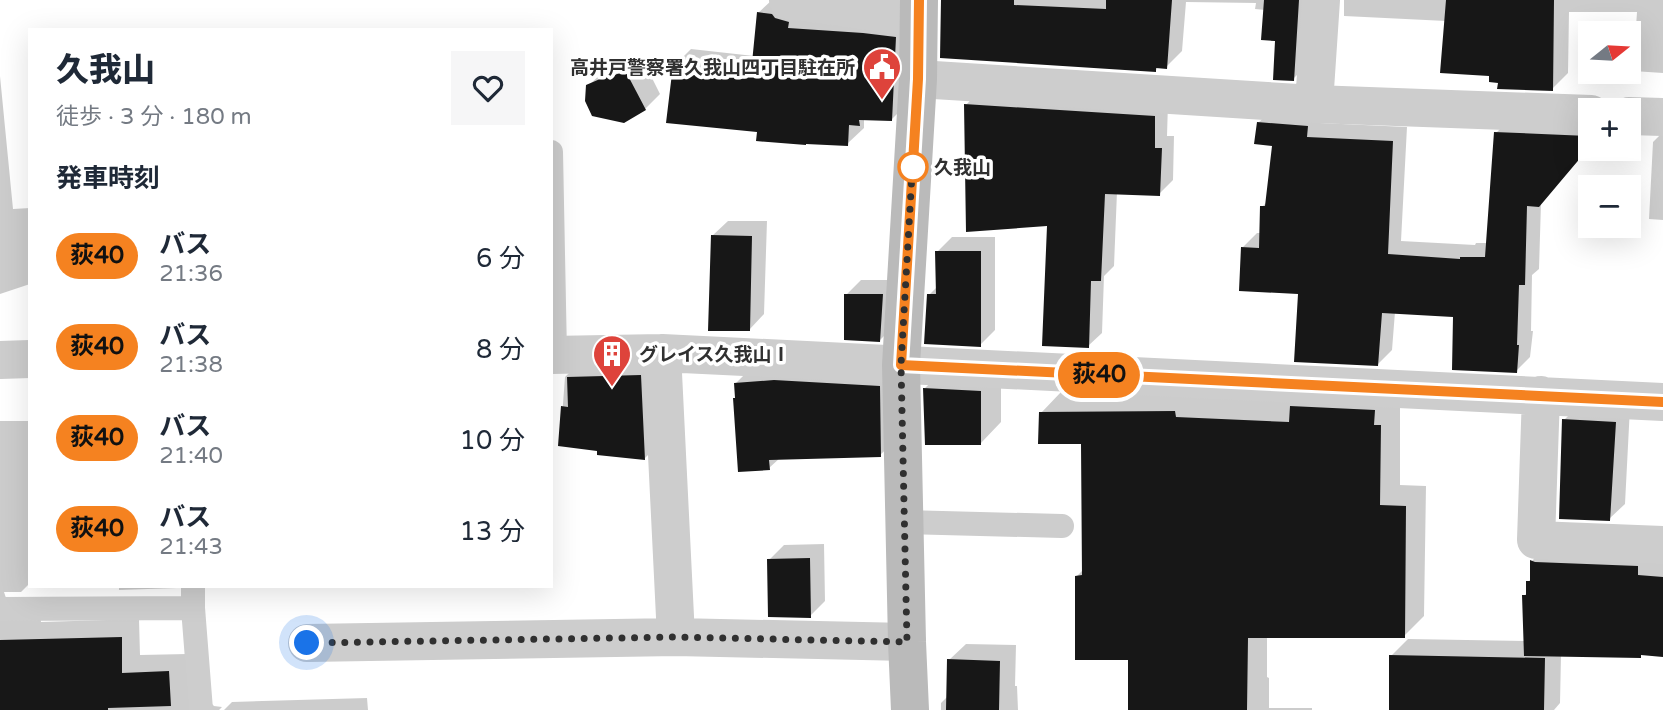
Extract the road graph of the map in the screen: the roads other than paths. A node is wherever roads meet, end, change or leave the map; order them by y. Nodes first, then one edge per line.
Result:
1 (788, 0) edge
2 (1321, 0) edge
3 (918, 9) edge
4 (918, 79) junction
5 (1314, 104) junction
6 (1578, 114) edge
7 (1641, 116) edge
8 (1663, 117) edge
9 (662, 353) junction
10 (553, 355) edge
11 (28, 359) edge
12 (0, 360) edge
13 (901, 365) junction
14 (1541, 396) junction
15 (1663, 402) edge
16 (904, 522) junction
17 (1062, 526) dead end
18 (1663, 545) edge
19 (193, 597) edge
20 (0, 610) edge
21 (676, 637) junction
22 (907, 642) junction
23 (307, 643) dead end
24 (201, 710) edge
25 (910, 710) edge

1 - 3 street
2 - 5 street
3 - 4 street
4 - 5 street
4 - 13 street
5 - 6 street
7 - 8 street
9 - 10 street
9 - 13 street
9 - 21 street
11 - 12 street
13 - 14 street
13 - 16 street
14 - 15 street
14 - 18 street
16 - 17 lane
16 - 22 street
19 - 20 lane
19 - 24 lane
21 - 22 street
21 - 23 street
22 - 25 street

